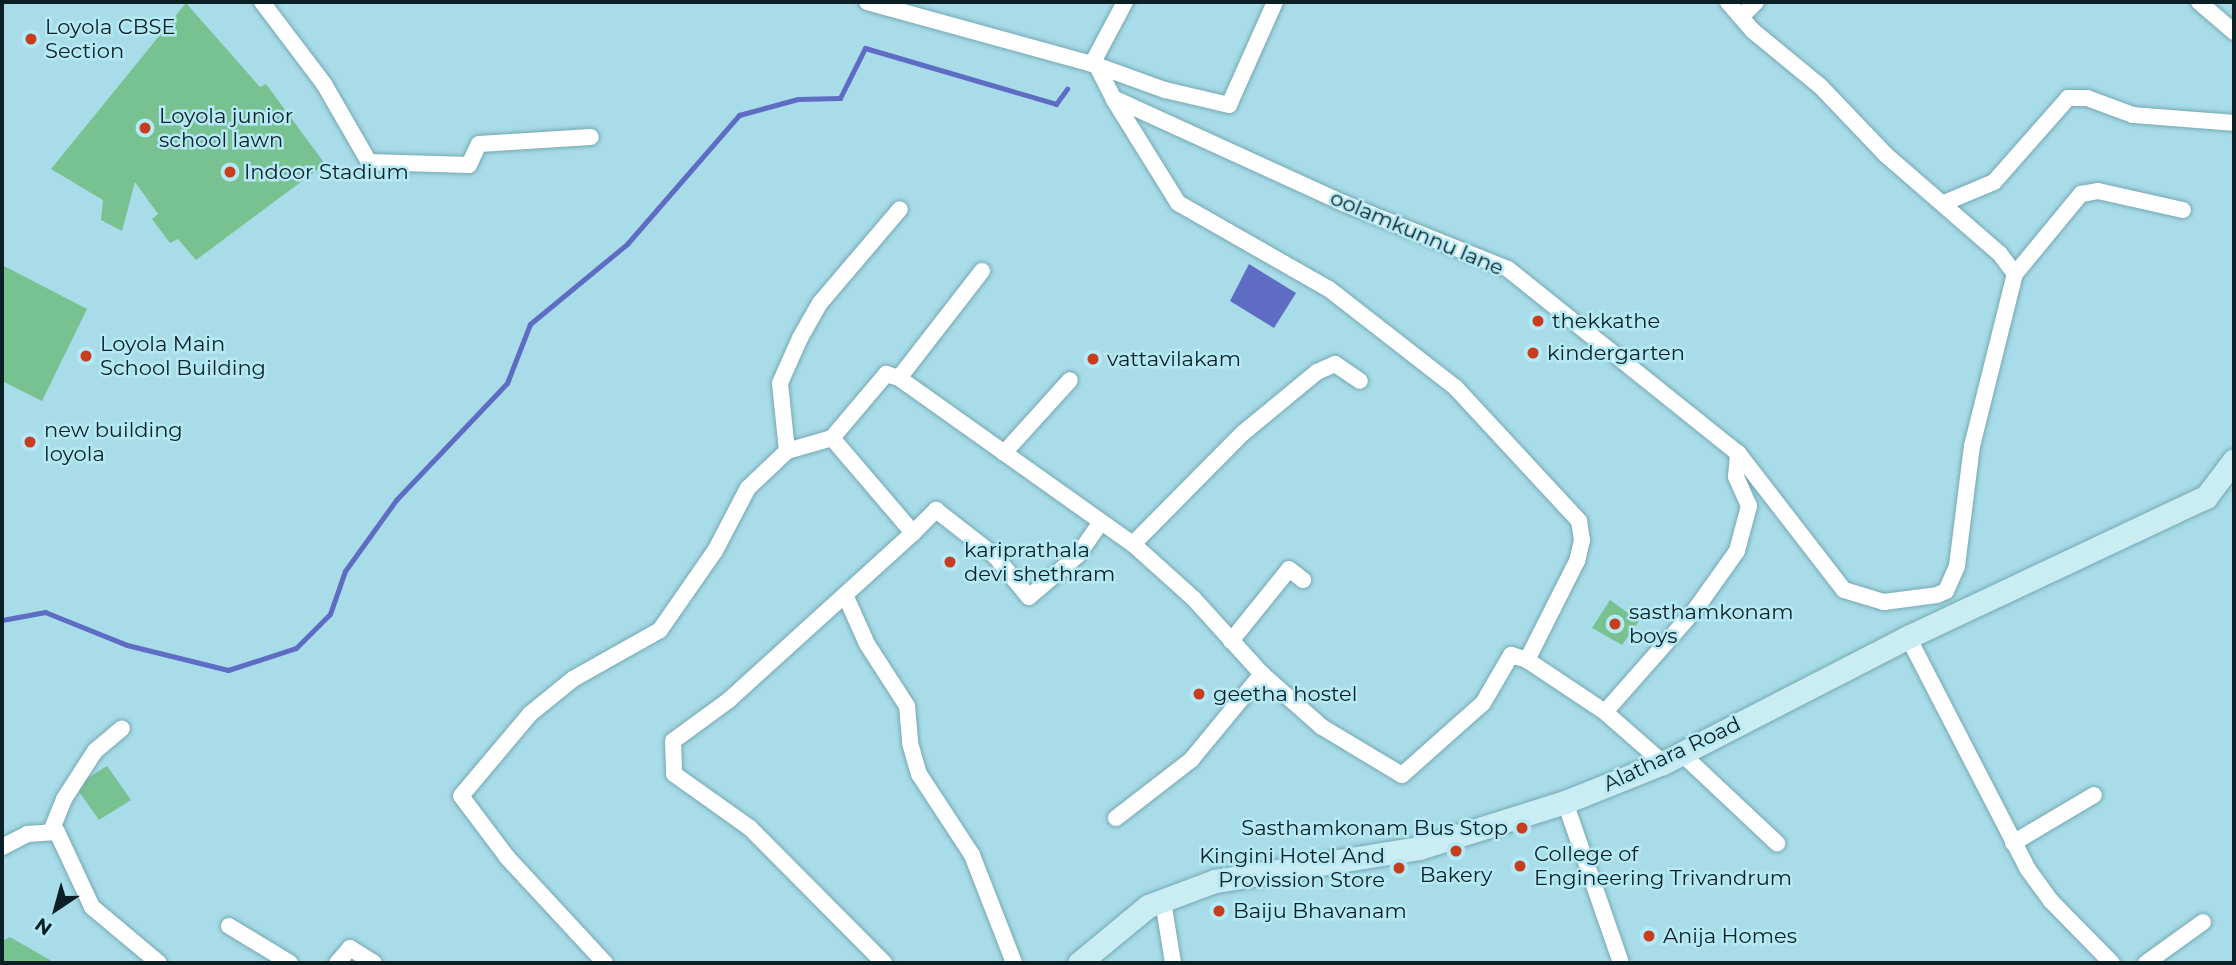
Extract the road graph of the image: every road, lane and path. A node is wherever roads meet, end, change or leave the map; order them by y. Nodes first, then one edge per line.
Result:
1 (262, 2) edge
2 (867, 2) edge
3 (1125, 2) edge
4 (1275, 2) edge
5 (1728, 2) edge
6 (1756, 2) edge
7 (2199, 2) edge
8 (1741, 17) junction
9 (2234, 32) edge
10 (1095, 66) junction
11 (1113, 98) junction
12 (2234, 123) edge
13 (591, 136) dead end
14 (1944, 202) junction
15 (900, 209) dead end
16 (2183, 210) dead end
17 (982, 271) dead end
18 (2015, 274) junction
19 (899, 378) junction
20 (1070, 380) dead end
21 (1360, 381) dead end
22 (832, 438) junction
23 (787, 451) junction
24 (1004, 453) junction
25 (1738, 453) junction
26 (2234, 460) edge
27 (1101, 522) junction
28 (913, 533) junction
29 (1133, 544) junction
30 (1303, 580) dead end
31 (846, 597) junction
32 (1908, 637) junction
33 (1231, 641) junction
34 (1527, 660) junction
35 (1262, 674) junction
36 (1605, 712) junction
37 (122, 728) dead end
38 (1672, 758) junction
39 (2094, 795) dead end
40 (1565, 802) junction
41 (1116, 818) dead end
42 (52, 829) junction
43 (2013, 843) junction
44 (1777, 844) dead end
45 (2, 847) edge
46 (1163, 901) junction
47 (2203, 922) dead end
48 (229, 926) dead end
49 (159, 963) edge
50 (290, 963) edge
51 (337, 963) edge
52 (374, 963) edge
53 (605, 963) edge
54 (884, 963) edge
55 (1014, 963) edge
56 (1079, 963) edge
57 (1173, 963) edge
58 (1621, 963) edge
59 (2112, 963) edge
60 (2146, 963) edge

1 - 13 street
2 - 10 street
3 - 10 street
4 - 10 street
5 - 8 street
6 - 8 street
7 - 9 street
8 - 14 street
10 - 11 street
11 - 25 street, oolamkunnu lane
11 - 34 street
12 - 14 street
14 - 18 street
15 - 23 street
16 - 18 street
17 - 19 street
18 - 25 street, oolamkunnu lane
19 - 22 street
19 - 24 street
20 - 24 street
21 - 29 street
22 - 23 street
22 - 28 street
23 - 53 street
24 - 27 street
25 - 36 street
26 - 32 street, Alathara Road
27 - 28 street
27 - 29 street
28 - 31 street
29 - 33 street
30 - 33 street
31 - 54 street
31 - 55 street
32 - 38 street, Alathara Road
32 - 43 street
33 - 35 street
34 - 35 street
34 - 36 street
35 - 41 street
36 - 38 street
37 - 42 street
38 - 40 street, Alathara Road
38 - 44 street
39 - 43 street
40 - 46 street, Alathara Road
40 - 58 street
42 - 45 street
42 - 49 street
43 - 59 street
46 - 56 street, Alathara Road
46 - 57 street
47 - 60 street
48 - 50 street
51 - 52 street

